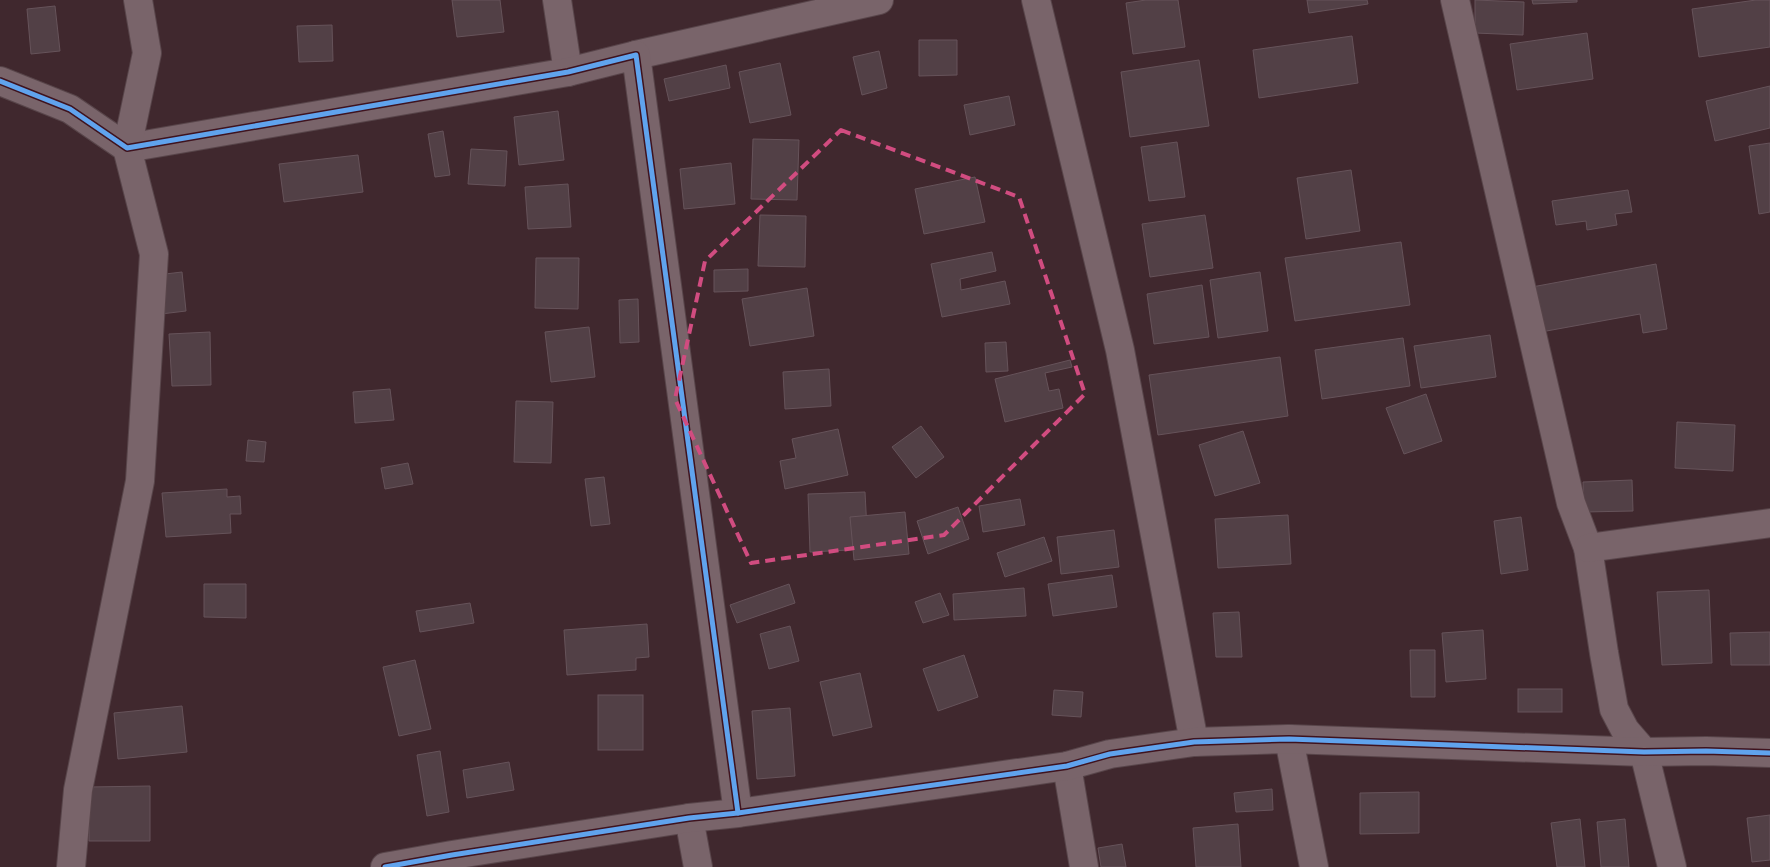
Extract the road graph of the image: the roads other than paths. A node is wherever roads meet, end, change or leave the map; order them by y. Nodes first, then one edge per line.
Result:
1 (138, 0) edge
2 (557, 0) edge
3 (879, 0) edge
4 (1036, 0) edge
5 (1455, 0) edge
6 (636, 56) junction
7 (568, 72) junction
8 (0, 81) edge
9 (127, 148) junction
10 (1770, 523) edge
11 (1588, 548) junction
12 (1289, 739) junction
13 (1194, 742) junction
14 (1644, 752) junction
15 (1770, 753) edge
16 (1066, 766) junction
17 (738, 813) junction
18 (689, 818) junction
19 (453, 861) edge
20 (71, 867) edge
21 (385, 867) edge
22 (698, 867) edge
23 (1084, 867) edge
24 (1314, 867) edge
25 (1672, 867) edge

1 - 9 street
2 - 7 street
3 - 6 street
4 - 13 street
5 - 11 street
6 - 7 street
6 - 17 street
7 - 9 street
8 - 9 street
9 - 20 street
10 - 11 street
11 - 14 street
12 - 13 street
12 - 14 street
12 - 24 street
13 - 16 street
14 - 15 street
14 - 25 street
16 - 17 street
16 - 23 street
17 - 18 street
18 - 19 street
18 - 22 street
19 - 21 street

